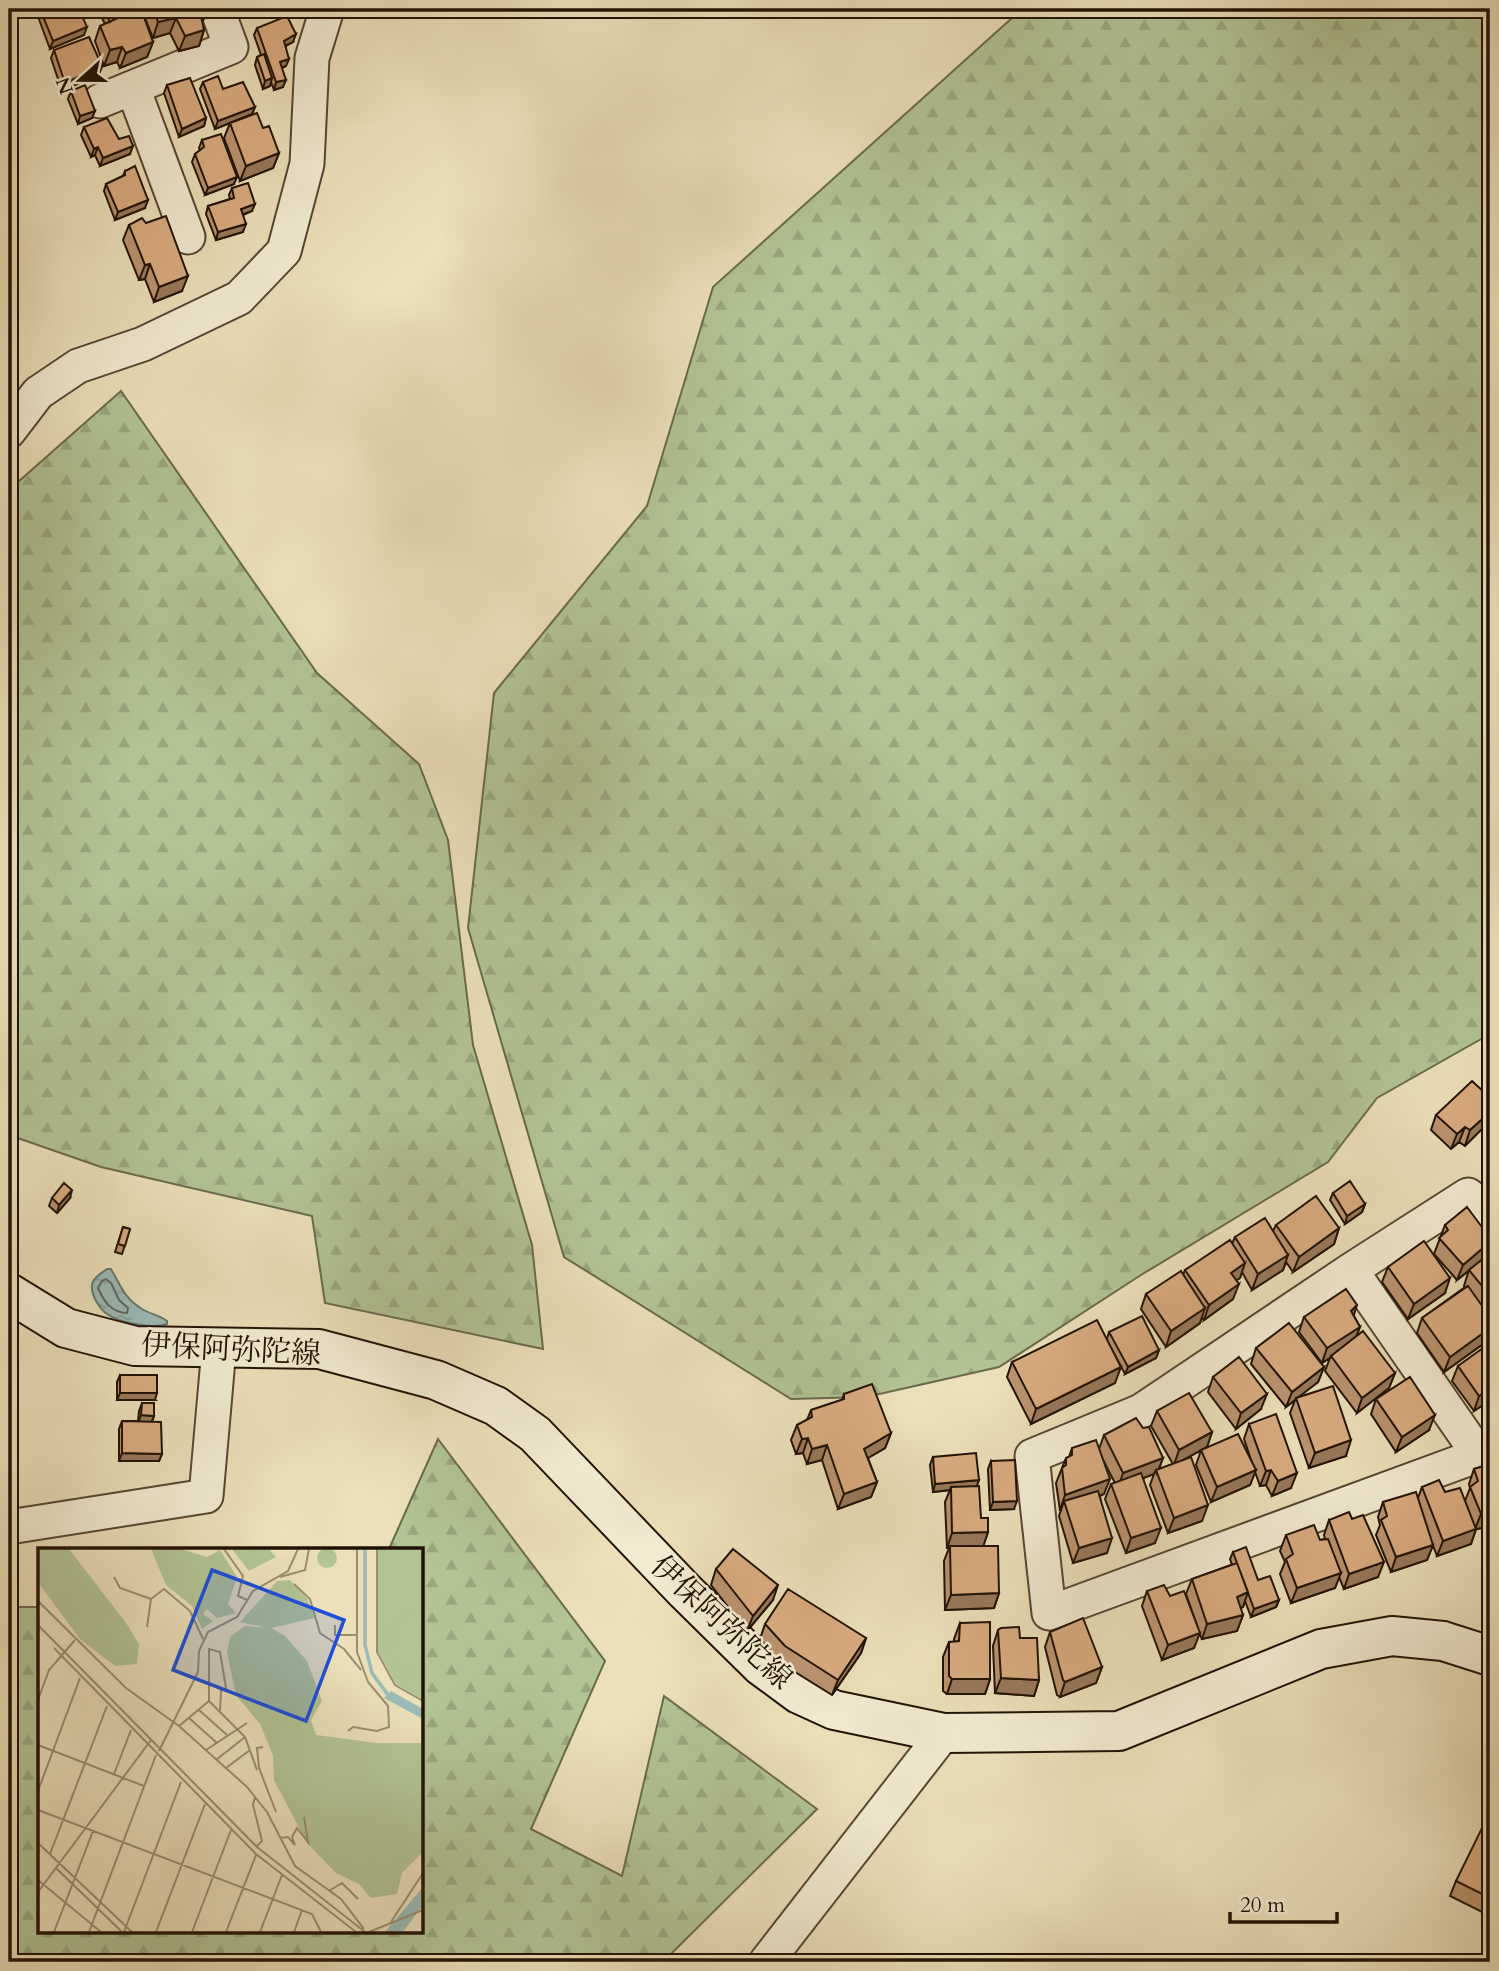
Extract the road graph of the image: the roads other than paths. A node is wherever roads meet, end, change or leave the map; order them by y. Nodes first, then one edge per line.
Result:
1 (217, 9) edge
2 (327, 9) edge
3 (133, 88) junction
4 (100, 102) dead end
5 (188, 237) dead end
6 (9, 431) edge
7 (1490, 1213) edge
8 (1351, 1270) junction
9 (9, 1293) edge
10 (219, 1348) junction
11 (1485, 1451) edge
12 (9, 1527) edge
13 (1490, 1656) edge
14 (944, 1733) junction
15 (766, 1962) edge

1 - 3 street
2 - 6 street
3 - 4 street
3 - 5 street
7 - 8 street
8 - 11 street
8 - 11 street
9 - 10 main road, 伊保阿弥陀線
10 - 12 street
10 - 14 main road, 伊保阿弥陀線
13 - 14 main road, 伊保阿弥陀線
14 - 15 street

